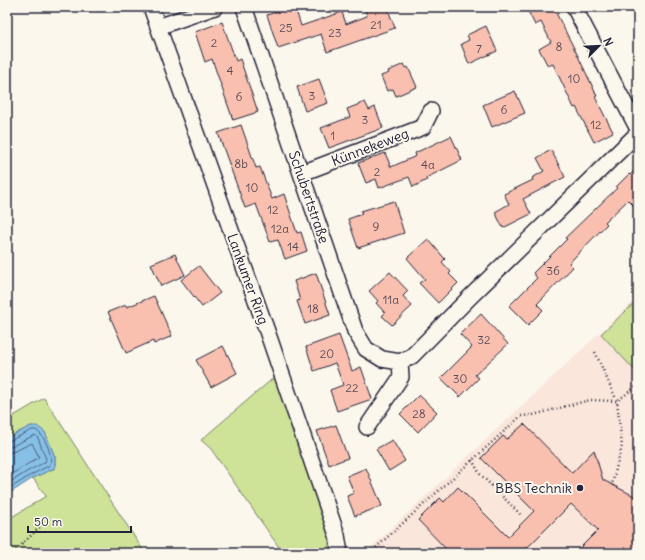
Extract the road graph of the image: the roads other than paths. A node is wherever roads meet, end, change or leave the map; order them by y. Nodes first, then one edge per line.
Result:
1 (151, 7) edge
2 (215, 7) edge
3 (244, 7) edge
4 (574, 7) edge
5 (158, 27) junction
6 (431, 111) dead end
7 (638, 129) edge
8 (638, 133) edge
9 (302, 173) junction
10 (400, 362) junction
11 (367, 427) dead end
12 (340, 553) edge

1 - 5 street, Lankumer Ring
2 - 5 street
3 - 9 street, Schubertstraße
4 - 7 street
5 - 12 street, Lankumer Ring
6 - 9 street, Künnekeweg
8 - 10 street
9 - 10 street, Schubertstraße
10 - 11 street

